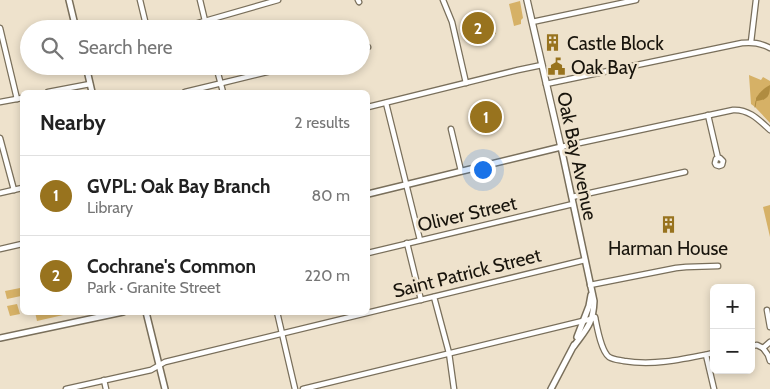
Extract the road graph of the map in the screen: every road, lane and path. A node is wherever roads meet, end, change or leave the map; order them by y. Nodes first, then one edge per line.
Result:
1 (69, 0) edge
2 (140, 0) edge
3 (200, 0) edge
4 (278, 0) edge
5 (443, 0) edge
6 (527, 0) edge
7 (636, 0) edge
8 (756, 0) edge
9 (74, 20) edge
10 (145, 20) edge
11 (205, 20) edge
12 (208, 20) edge
13 (532, 22) junction
14 (0, 28) edge
15 (751, 42) junction
16 (770, 48) edge
17 (542, 65) junction
18 (88, 75) edge
19 (218, 75) edge
20 (256, 75) edge
21 (90, 84) junction
22 (220, 84) junction
23 (466, 84) junction
24 (546, 84) junction
25 (58, 90) edge
26 (92, 90) edge
27 (194, 90) edge
28 (222, 90) edge
29 (20, 98) edge
30 (0, 102) edge
31 (386, 103) junction
32 (370, 107) edge
33 (708, 115) junction
34 (451, 129) dead end
35 (770, 130) edge
36 (0, 138) edge
37 (560, 147) junction
38 (718, 158) dead end
39 (461, 171) junction
40 (685, 172) dead end
41 (406, 185) junction
42 (20, 188) edge
43 (14, 190) junction
44 (0, 193) edge
45 (370, 194) edge
46 (572, 197) junction
47 (573, 204) junction
48 (420, 240) junction
49 (407, 243) junction
50 (20, 244) edge
51 (0, 249) edge
52 (370, 252) edge
53 (585, 260) junction
54 (718, 266) dead end
55 (591, 287) junction
56 (434, 297) junction
57 (421, 300) junction
58 (766, 310) dead end
59 (370, 313) edge
60 (90, 315) edge
61 (111, 315) edge
62 (147, 315) edge
63 (278, 315) edge
64 (360, 315) edge
65 (593, 319) junction
66 (91, 320) junction
67 (584, 321) junction
68 (770, 327) edge
69 (283, 334) junction
70 (0, 338) edge
71 (770, 342) edge
72 (755, 345) edge
73 (574, 346) junction
74 (763, 348) junction
75 (449, 353) junction
76 (710, 354) edge
77 (706, 355) junction
78 (770, 361) edge
79 (160, 365) junction
80 (104, 380) junction
81 (66, 389) edge
82 (106, 389) edge
83 (165, 389) edge
84 (295, 389) edge
85 (303, 389) edge
86 (454, 389) edge
87 (551, 389) edge
88 (714, 389) edge

1 - 9 street
2 - 10 street
3 - 11 street
4 - 12 street
5 - 23 street
6 - 13 main road, Oak Bay Avenue
7 - 13 street
8 - 15 street
13 - 17 main road, Oak Bay Avenue
14 - 29 street
15 - 16 street
15 - 24 street
17 - 23 street
17 - 24 main road, Oak Bay Avenue
18 - 21 street
19 - 22 street
20 - 22 street
21 - 25 street
21 - 26 street
22 - 27 street
22 - 28 street
23 - 31 street
24 - 37 main road, Oak Bay Avenue
29 - 30 street
31 - 32 street
31 - 41 street
33 - 35 street
33 - 37 street
33 - 38 street
34 - 39 street
36 - 43 street
37 - 39 street
37 - 46 street, Oak Bay Avenue
39 - 41 street
40 - 46 street
41 - 45 street
41 - 48 street
42 - 43 street
43 - 44 street
46 - 47 street, Oak Bay Avenue
47 - 48 street, Oliver Street
47 - 53 street, Oak Bay Avenue
48 - 49 street, Oliver Street
49 - 52 street, Oliver Street
49 - 57 street
50 - 51 street
53 - 55 street, Oak Bay Avenue
53 - 56 street, Saint Patrick Street
54 - 55 street
55 - 65 street, Oak Bay Avenue
55 - 67 street
56 - 57 street, Saint Patrick Street
56 - 75 street
57 - 59 street, Saint Patrick Street
58 - 68 street
60 - 66 street
61 - 66 street
62 - 79 street
63 - 69 street
64 - 69 street, Saint Patrick Street
65 - 67 street
65 - 73 street
65 - 77 street
66 - 70 street
67 - 73 street
67 - 75 street
69 - 79 street, Saint Patrick Street
69 - 84 street
71 - 74 street
72 - 74 street
73 - 87 street
74 - 78 street
75 - 85 street
75 - 86 street
76 - 77 street
77 - 88 street
79 - 80 street, Saint Patrick Street
79 - 83 street
80 - 81 street, Saint Patrick Street
80 - 82 street

